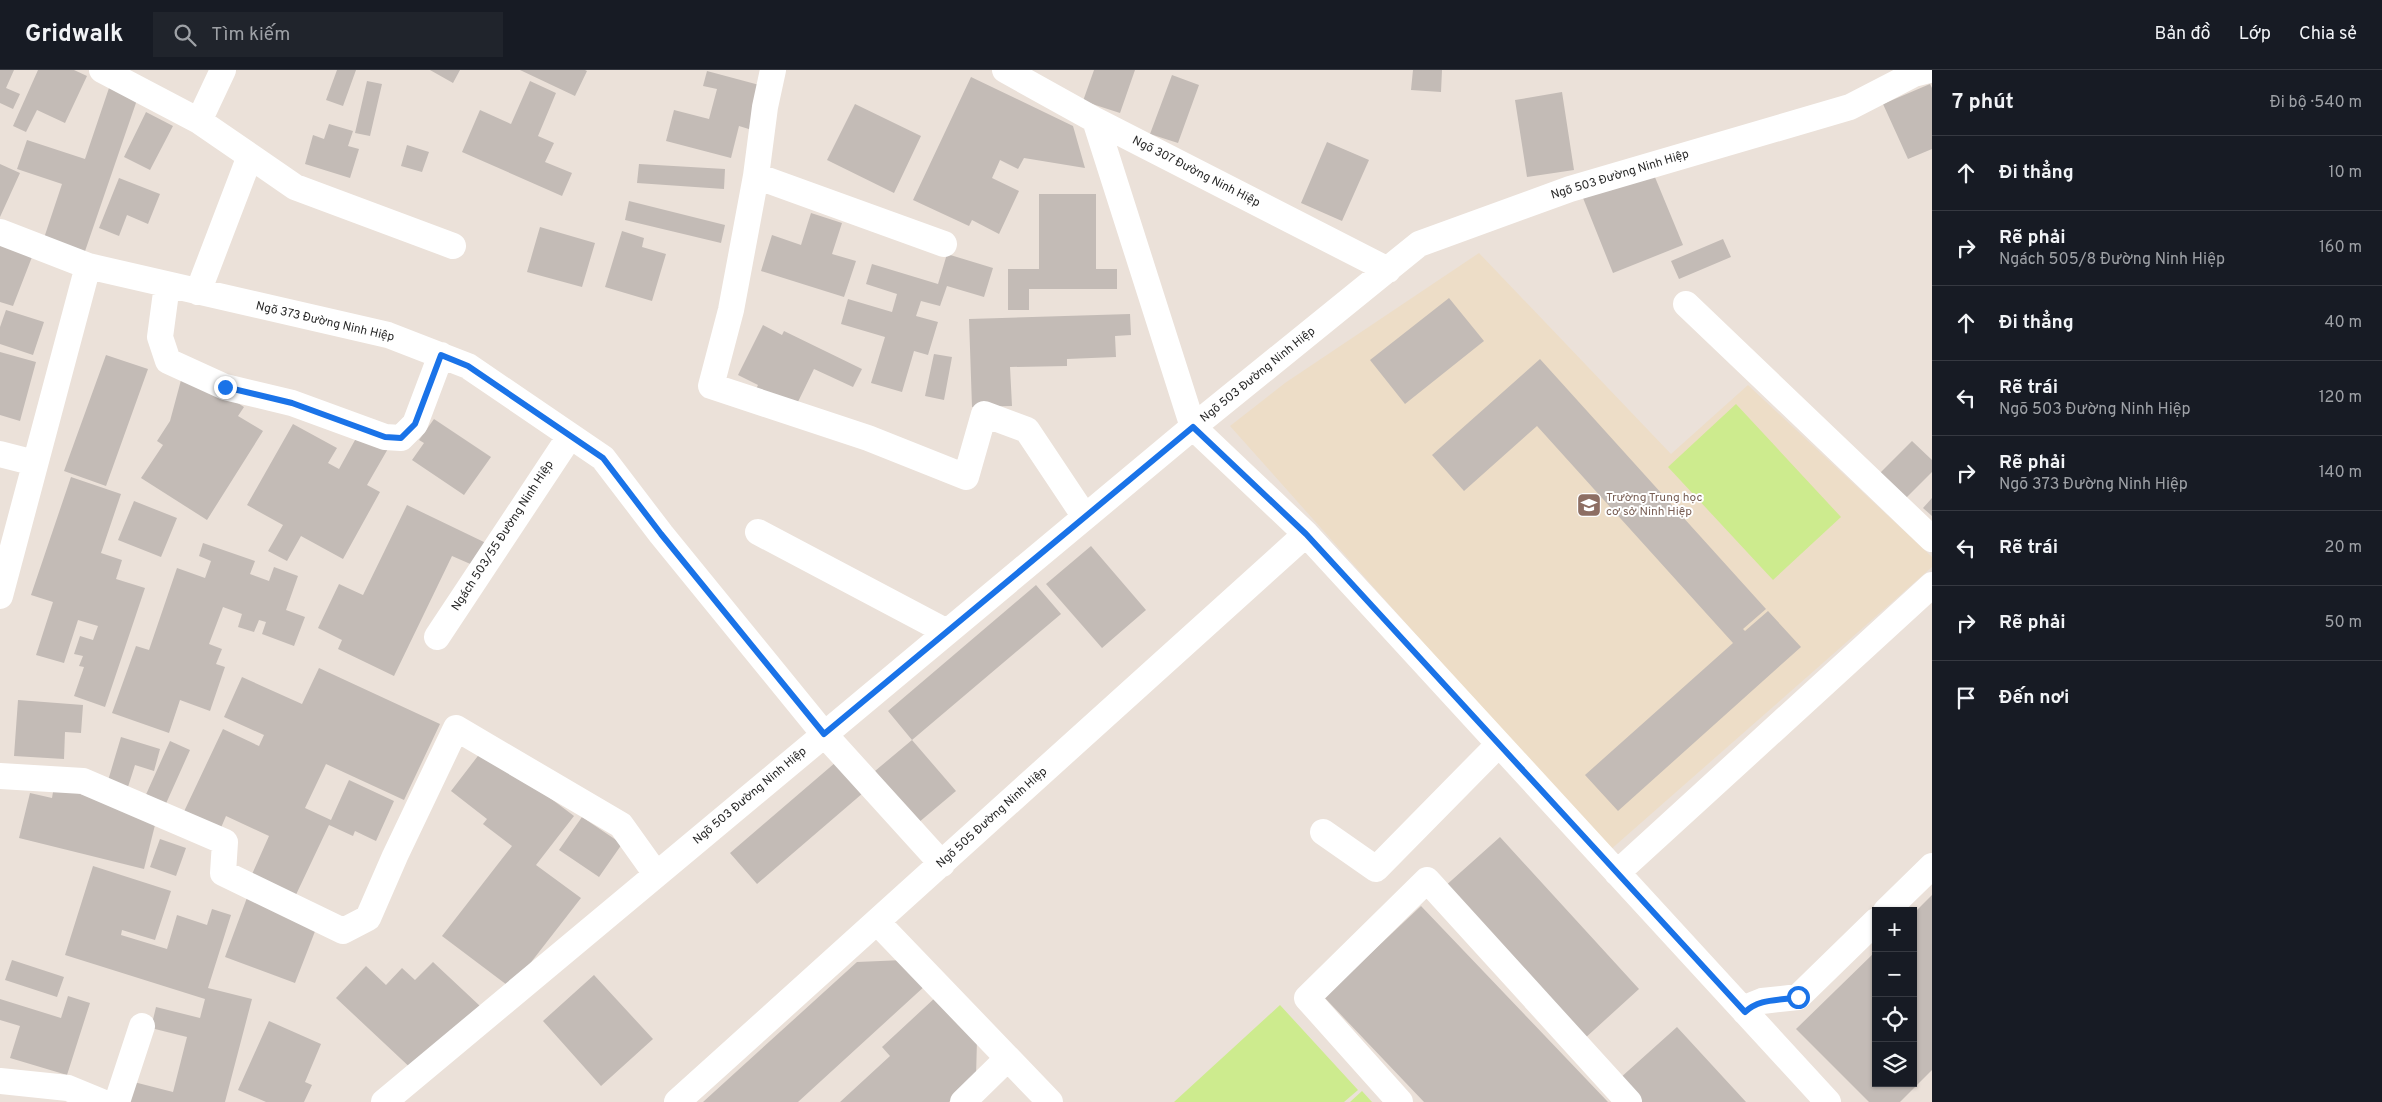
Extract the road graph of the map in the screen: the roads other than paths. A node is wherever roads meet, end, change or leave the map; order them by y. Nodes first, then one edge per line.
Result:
1 (102, 70) edge
2 (223, 70) edge
3 (773, 70) edge
4 (1005, 70) edge
5 (1929, 70) edge
6 (1095, 120) junction
7 (198, 121) junction
8 (250, 156) junction
9 (756, 176) junction
10 (0, 232) edge
11 (944, 244) dead end
12 (453, 246) dead end
13 (88, 266) junction
14 (1388, 270) junction
15 (167, 285) junction
16 (198, 292) junction
17 (1686, 304) dead end
18 (441, 355) junction
19 (1193, 427) junction
20 (570, 436) junction
21 (0, 454) edge
22 (35, 464) junction
23 (1085, 517) junction
24 (758, 532) dead end
25 (1306, 534) junction
26 (1932, 539) edge
27 (1932, 585) edge
28 (0, 596) edge
29 (947, 632) junction
30 (437, 637) dead end
31 (824, 734) junction
32 (1499, 744) junction
33 (0, 776) edge
34 (1324, 832) dead end
35 (942, 864) junction
36 (1932, 866) edge
37 (1618, 873) junction
38 (656, 874) junction
39 (1890, 907) edge
40 (877, 922) junction
41 (1872, 925) edge
42 (1745, 1012) junction
43 (142, 1026) dead end
44 (1008, 1058) junction
45 (0, 1081) edge
46 (102, 1102) edge
47 (117, 1102) edge
48 (384, 1102) edge
49 (677, 1102) edge
50 (962, 1102) edge
51 (1050, 1102) edge
52 (1400, 1102) edge
53 (1630, 1102) edge
54 (1828, 1102) edge

1 - 7 street
2 - 7 street
3 - 9 street
4 - 6 street, Ngõ 307 Đường Ninh Hiệp
5 - 14 street, Ngõ 503 Đường Ninh Hiệp
6 - 14 street, Ngõ 307 Đường Ninh Hiệp
6 - 19 street
7 - 8 street
8 - 12 street
8 - 16 street
9 - 11 street
9 - 23 street
10 - 13 street, Ngõ 373 Đường Ninh Hiệp
13 - 15 street, Ngõ 373 Đường Ninh Hiệp
13 - 22 street
14 - 19 street, Ngõ 503 Đường Ninh Hiệp
15 - 16 street, Ngõ 373 Đường Ninh Hiệp
15 - 18 street
16 - 18 street, Ngõ 373 Đường Ninh Hiệp
17 - 26 street
18 - 20 street, Ngõ 373 Đường Ninh Hiệp
19 - 23 street, Ngõ 503 Đường Ninh Hiệp
19 - 25 street
20 - 30 street, Ngách 503/55 Đường Ninh Hiệp
20 - 31 street, Ngõ 373 Đường Ninh Hiệp
21 - 22 street
22 - 28 street
23 - 29 street, Ngõ 503 Đường Ninh Hiệp
24 - 29 street
25 - 32 street
25 - 35 street, Ngõ 505 Đường Ninh Hiệp
27 - 37 street
29 - 31 street, Ngõ 503 Đường Ninh Hiệp
31 - 35 street, Ngõ 373 Đường Ninh Hiệp
31 - 38 street, Ngõ 503 Đường Ninh Hiệp
32 - 34 street
32 - 37 street
33 - 38 street
35 - 40 street, Ngõ 505 Đường Ninh Hiệp
36 - 39 street
37 - 42 street
38 - 48 street, Ngõ 503 Đường Ninh Hiệp
40 - 44 street
40 - 49 street, Ngõ 505 Đường Ninh Hiệp
41 - 42 street
42 - 54 street
43 - 47 street
44 - 50 street
44 - 51 street
45 - 46 street
52 - 53 street

